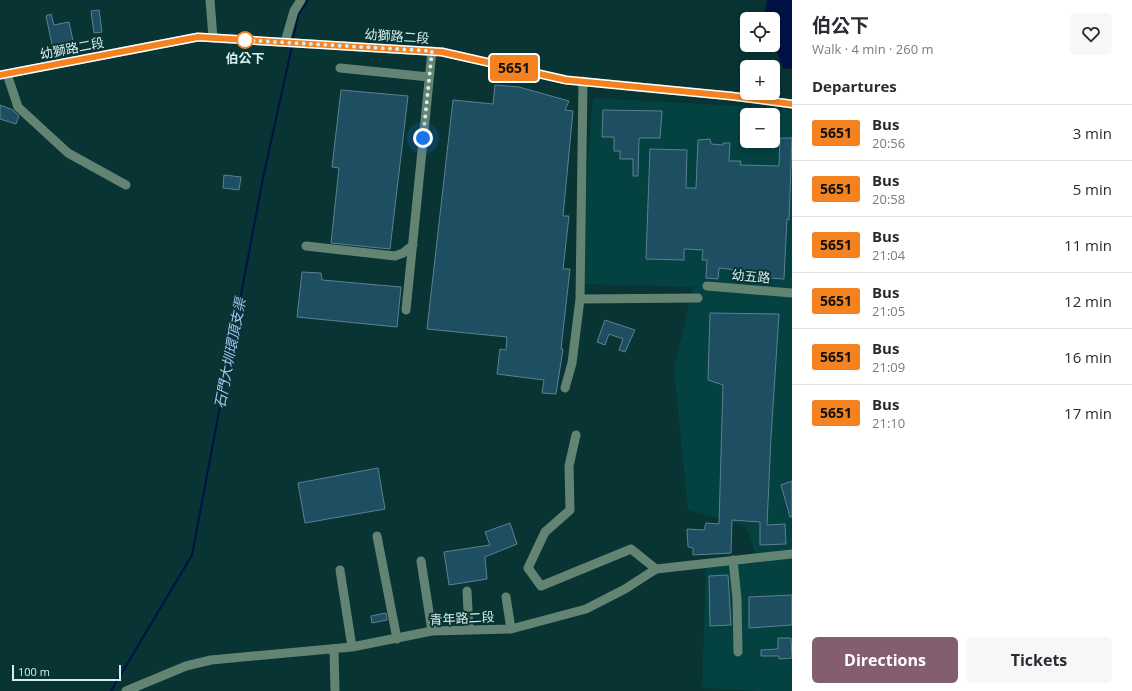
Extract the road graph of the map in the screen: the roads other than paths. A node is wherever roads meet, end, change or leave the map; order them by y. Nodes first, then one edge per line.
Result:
1 (210, 0) edge
2 (301, 0) edge
3 (213, 38) junction
4 (285, 42) junction
5 (432, 51) junction
6 (340, 68) dead end
7 (4, 75) edge
8 (429, 77) junction
9 (583, 81) junction
10 (792, 104) edge
11 (126, 185) dead end
12 (413, 245) junction
13 (306, 246) dead end
14 (707, 286) dead end
15 (792, 293) edge
16 (698, 298) dead end
17 (580, 299) junction
18 (406, 310) dead end
19 (565, 388) dead end
20 (576, 435) dead end
21 (377, 536) dead end
22 (792, 554) edge
23 (733, 560) junction
24 (421, 561) dead end
25 (656, 569) junction
26 (340, 570) dead end
27 (467, 591) dead end
28 (506, 598) dead end
29 (511, 629) junction
30 (469, 630) junction
31 (432, 631) junction
32 (397, 639) junction
33 (352, 647) junction
34 (334, 649) junction
35 (738, 652) dead end
36 (126, 691) edge
37 (334, 691) edge

1 - 3 street
2 - 4 street
3 - 4 street, 幼獅路二段
3 - 7 street, 幼獅路二段
4 - 5 street, 幼獅路二段
5 - 8 street
5 - 9 street, 幼獅路二段
6 - 8 street
7 - 11 street
8 - 12 street
9 - 10 street, 幼獅路二段
9 - 17 street
12 - 13 street
12 - 18 street
14 - 15 street, 幼五路
16 - 17 street
17 - 19 street
20 - 25 street
21 - 32 street
22 - 23 street, 青年路二段
23 - 25 street, 青年路二段
23 - 35 street
24 - 31 street
25 - 29 street, 青年路二段
26 - 33 street
27 - 30 street
28 - 29 street
29 - 30 street, 青年路二段
30 - 31 street, 青年路二段
31 - 32 street, 青年路二段
32 - 33 street, 青年路二段
33 - 34 street, 青年路二段
34 - 36 street, 青年路二段
34 - 37 street

